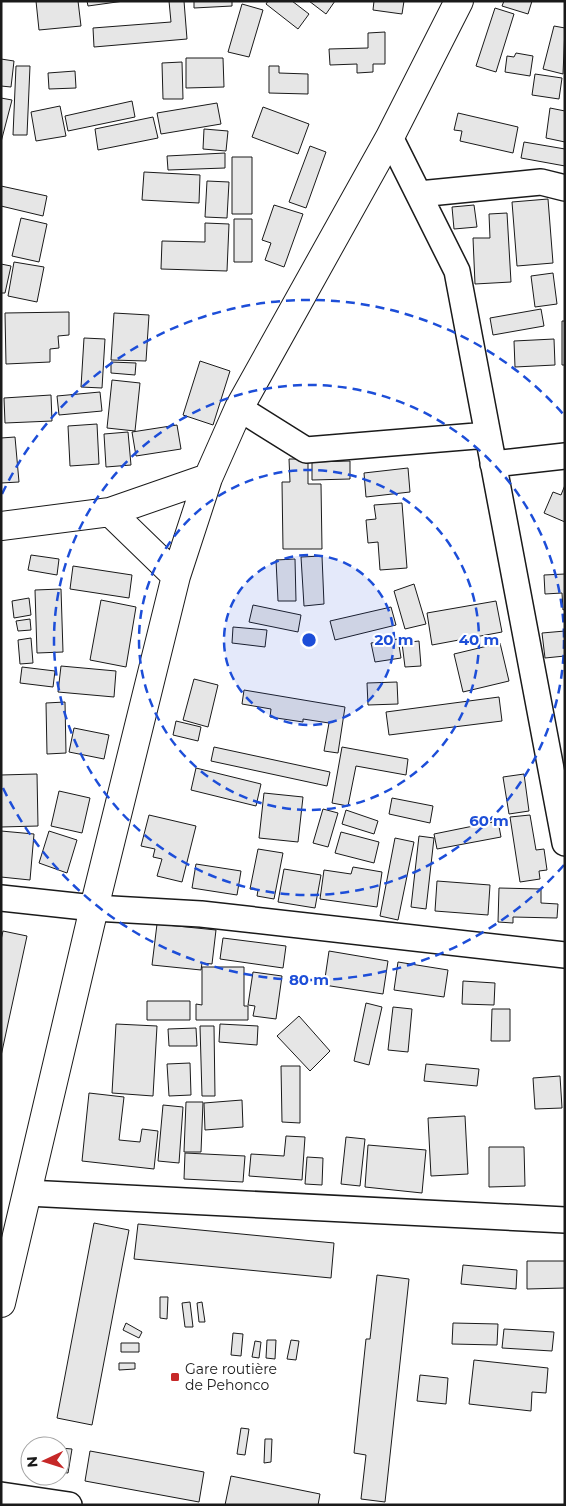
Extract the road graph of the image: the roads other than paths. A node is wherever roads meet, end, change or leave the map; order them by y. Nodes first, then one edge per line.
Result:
1 (459, 1) edge
2 (390, 137) junction
3 (565, 188) edge
4 (419, 194) junction
5 (239, 408) junction
6 (488, 435) junction
7 (565, 456) edge
8 (494, 464) junction
9 (208, 478) junction
10 (110, 512) junction
11 (1, 526) edge
12 (176, 576) junction
13 (559, 787) edge
14 (565, 843) edge
15 (1, 898) edge
16 (94, 908) junction
17 (565, 956) edge
18 (27, 1193) junction
19 (565, 1220) edge
20 (1, 1303) edge
21 (1, 1494) edge
22 (69, 1505) edge

1 - 2 main road
2 - 4 street
2 - 5 main road
3 - 4 street
4 - 6 street
5 - 6 street
5 - 9 main road
6 - 8 street
7 - 8 street
8 - 13 street
9 - 10 main road
9 - 12 main road
10 - 11 main road
10 - 12 main road
12 - 16 main road
13 - 14 street
15 - 16 street
16 - 17 street
16 - 18 main road
18 - 19 street
18 - 20 main road
21 - 22 street

